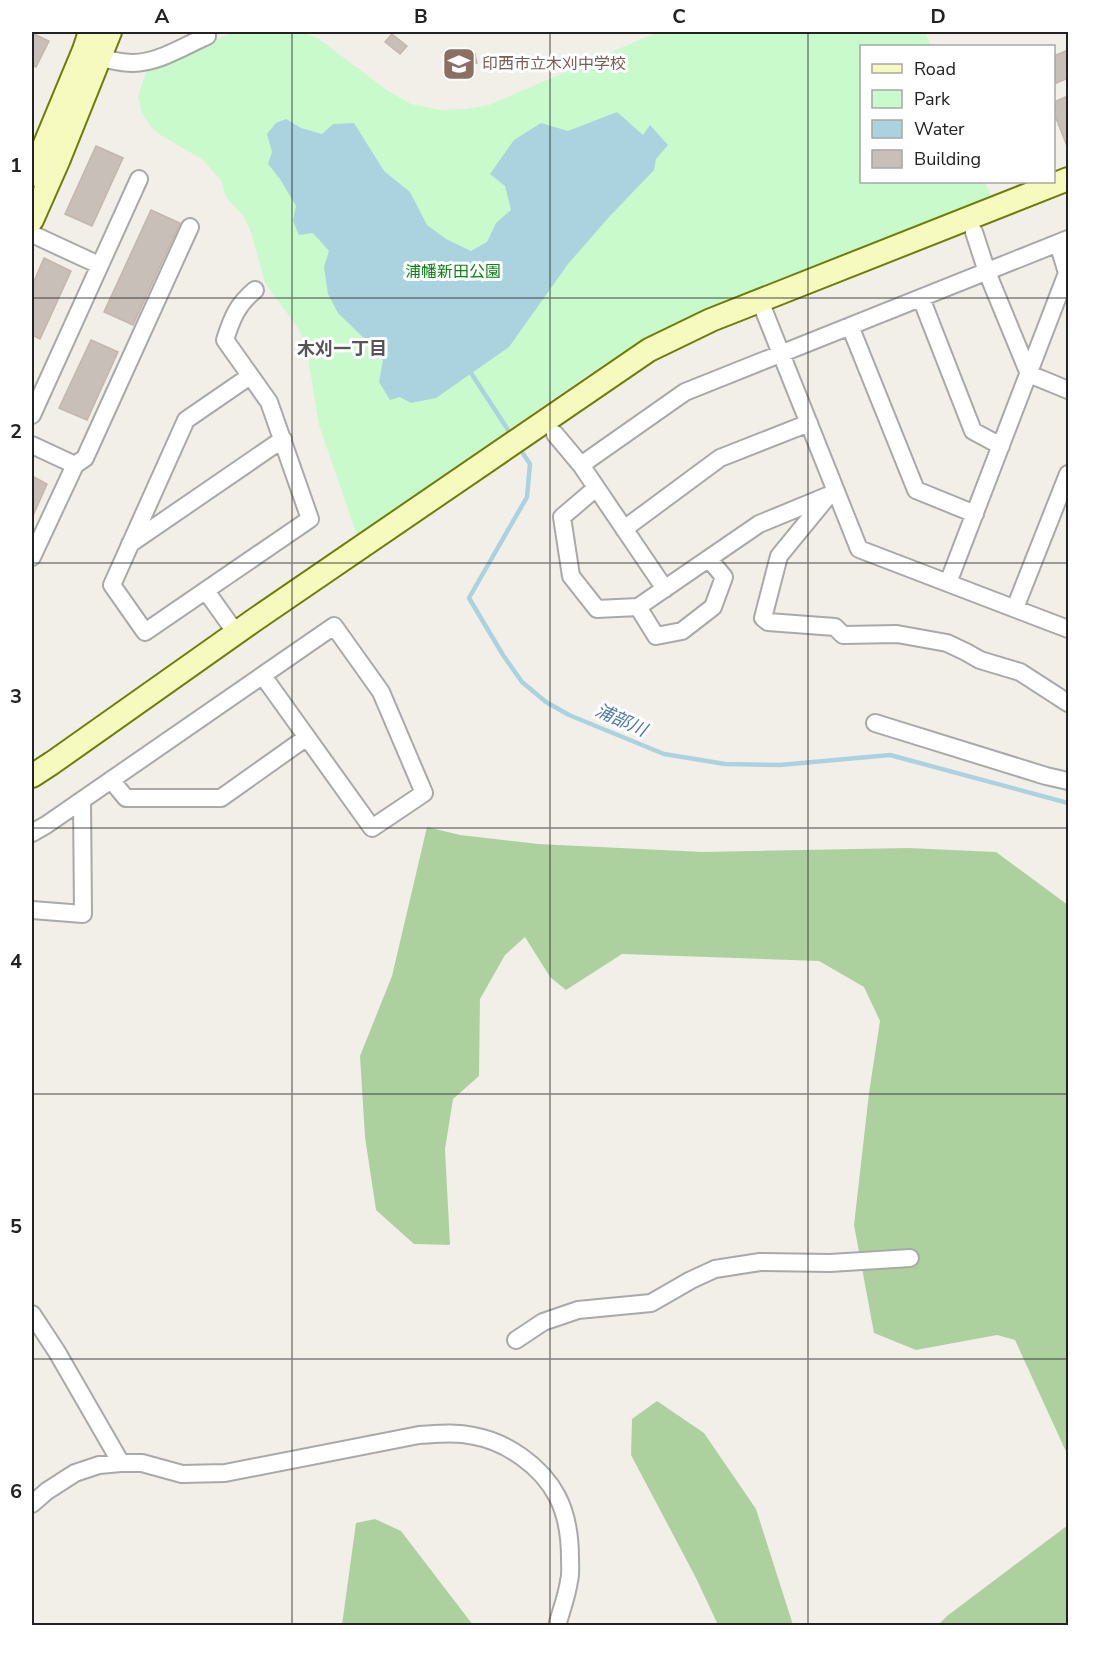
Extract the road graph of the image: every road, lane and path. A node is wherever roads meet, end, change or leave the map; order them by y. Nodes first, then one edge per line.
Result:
1 (207, 36) dead end
2 (102, 44) edge
3 (44, 152) edge
4 (32, 175) edge
5 (140, 179) dead end
6 (1068, 179) edge
7 (32, 220) edge
8 (190, 227) dead end
9 (974, 232) dead end
10 (32, 234) edge
11 (1063, 241) edge
12 (99, 265) junction
13 (987, 272) junction
14 (255, 290) dead end
15 (921, 298) junction
16 (760, 301) junction
17 (850, 326) junction
18 (781, 354) junction
19 (1029, 374) junction
20 (250, 376) junction
21 (1068, 390) edge
22 (32, 415) edge
23 (809, 423) junction
24 (555, 434) dead end
25 (283, 439) junction
26 (32, 445) edge
27 (1001, 446) junction
28 (75, 465) junction
29 (581, 465) junction
30 (1068, 474) edge
31 (596, 488) junction
32 (833, 494) junction
33 (975, 514) junction
34 (624, 529) junction
35 (130, 544) junction
36 (32, 557) edge
37 (709, 559) junction
38 (948, 583) junction
39 (665, 589) junction
40 (206, 591) junction
41 (638, 607) junction
42 (1015, 608) junction
43 (1068, 629) edge
44 (236, 633) junction
45 (263, 676) junction
46 (1068, 703) edge
47 (875, 723) dead end
48 (307, 736) junction
49 (32, 776) edge
50 (111, 780) junction
51 (1068, 781) edge
52 (82, 800) junction
53 (32, 833) edge
54 (32, 910) edge
55 (910, 1258) dead end
56 (32, 1314) edge
57 (516, 1340) dead end
58 (121, 1462) junction
59 (32, 1504) edge
60 (557, 1626) edge

1 - 2 street
2 - 3 street
3 - 4 street
3 - 7 street
5 - 12 street
6 - 16 street
8 - 28 street
9 - 13 street
10 - 12 street
11 - 13 street
11 - 19 street
12 - 22 street
13 - 15 street
13 - 19 street
14 - 20 street
15 - 17 street
15 - 27 street
16 - 18 street
16 - 44 street
17 - 18 street
17 - 33 street
18 - 23 street
18 - 29 street
19 - 21 street
19 - 27 street
20 - 25 street
20 - 35 street
23 - 32 street
23 - 34 street
24 - 29 street
25 - 35 street
25 - 40 street
26 - 28 street
27 - 33 street
28 - 36 street
29 - 31 street
30 - 42 street
31 - 34 street
31 - 41 street
32 - 37 street
32 - 38 street
32 - 46 street
33 - 38 street
34 - 39 street
35 - 40 street
37 - 39 street
37 - 41 street
38 - 42 street
39 - 41 street
40 - 44 street
42 - 43 street
44 - 49 street
45 - 48 street
45 - 48 street
45 - 50 street
47 - 51 street
48 - 50 street
50 - 52 street
52 - 53 street
52 - 54 street
55 - 57 street
56 - 58 street
58 - 59 street
58 - 60 street

